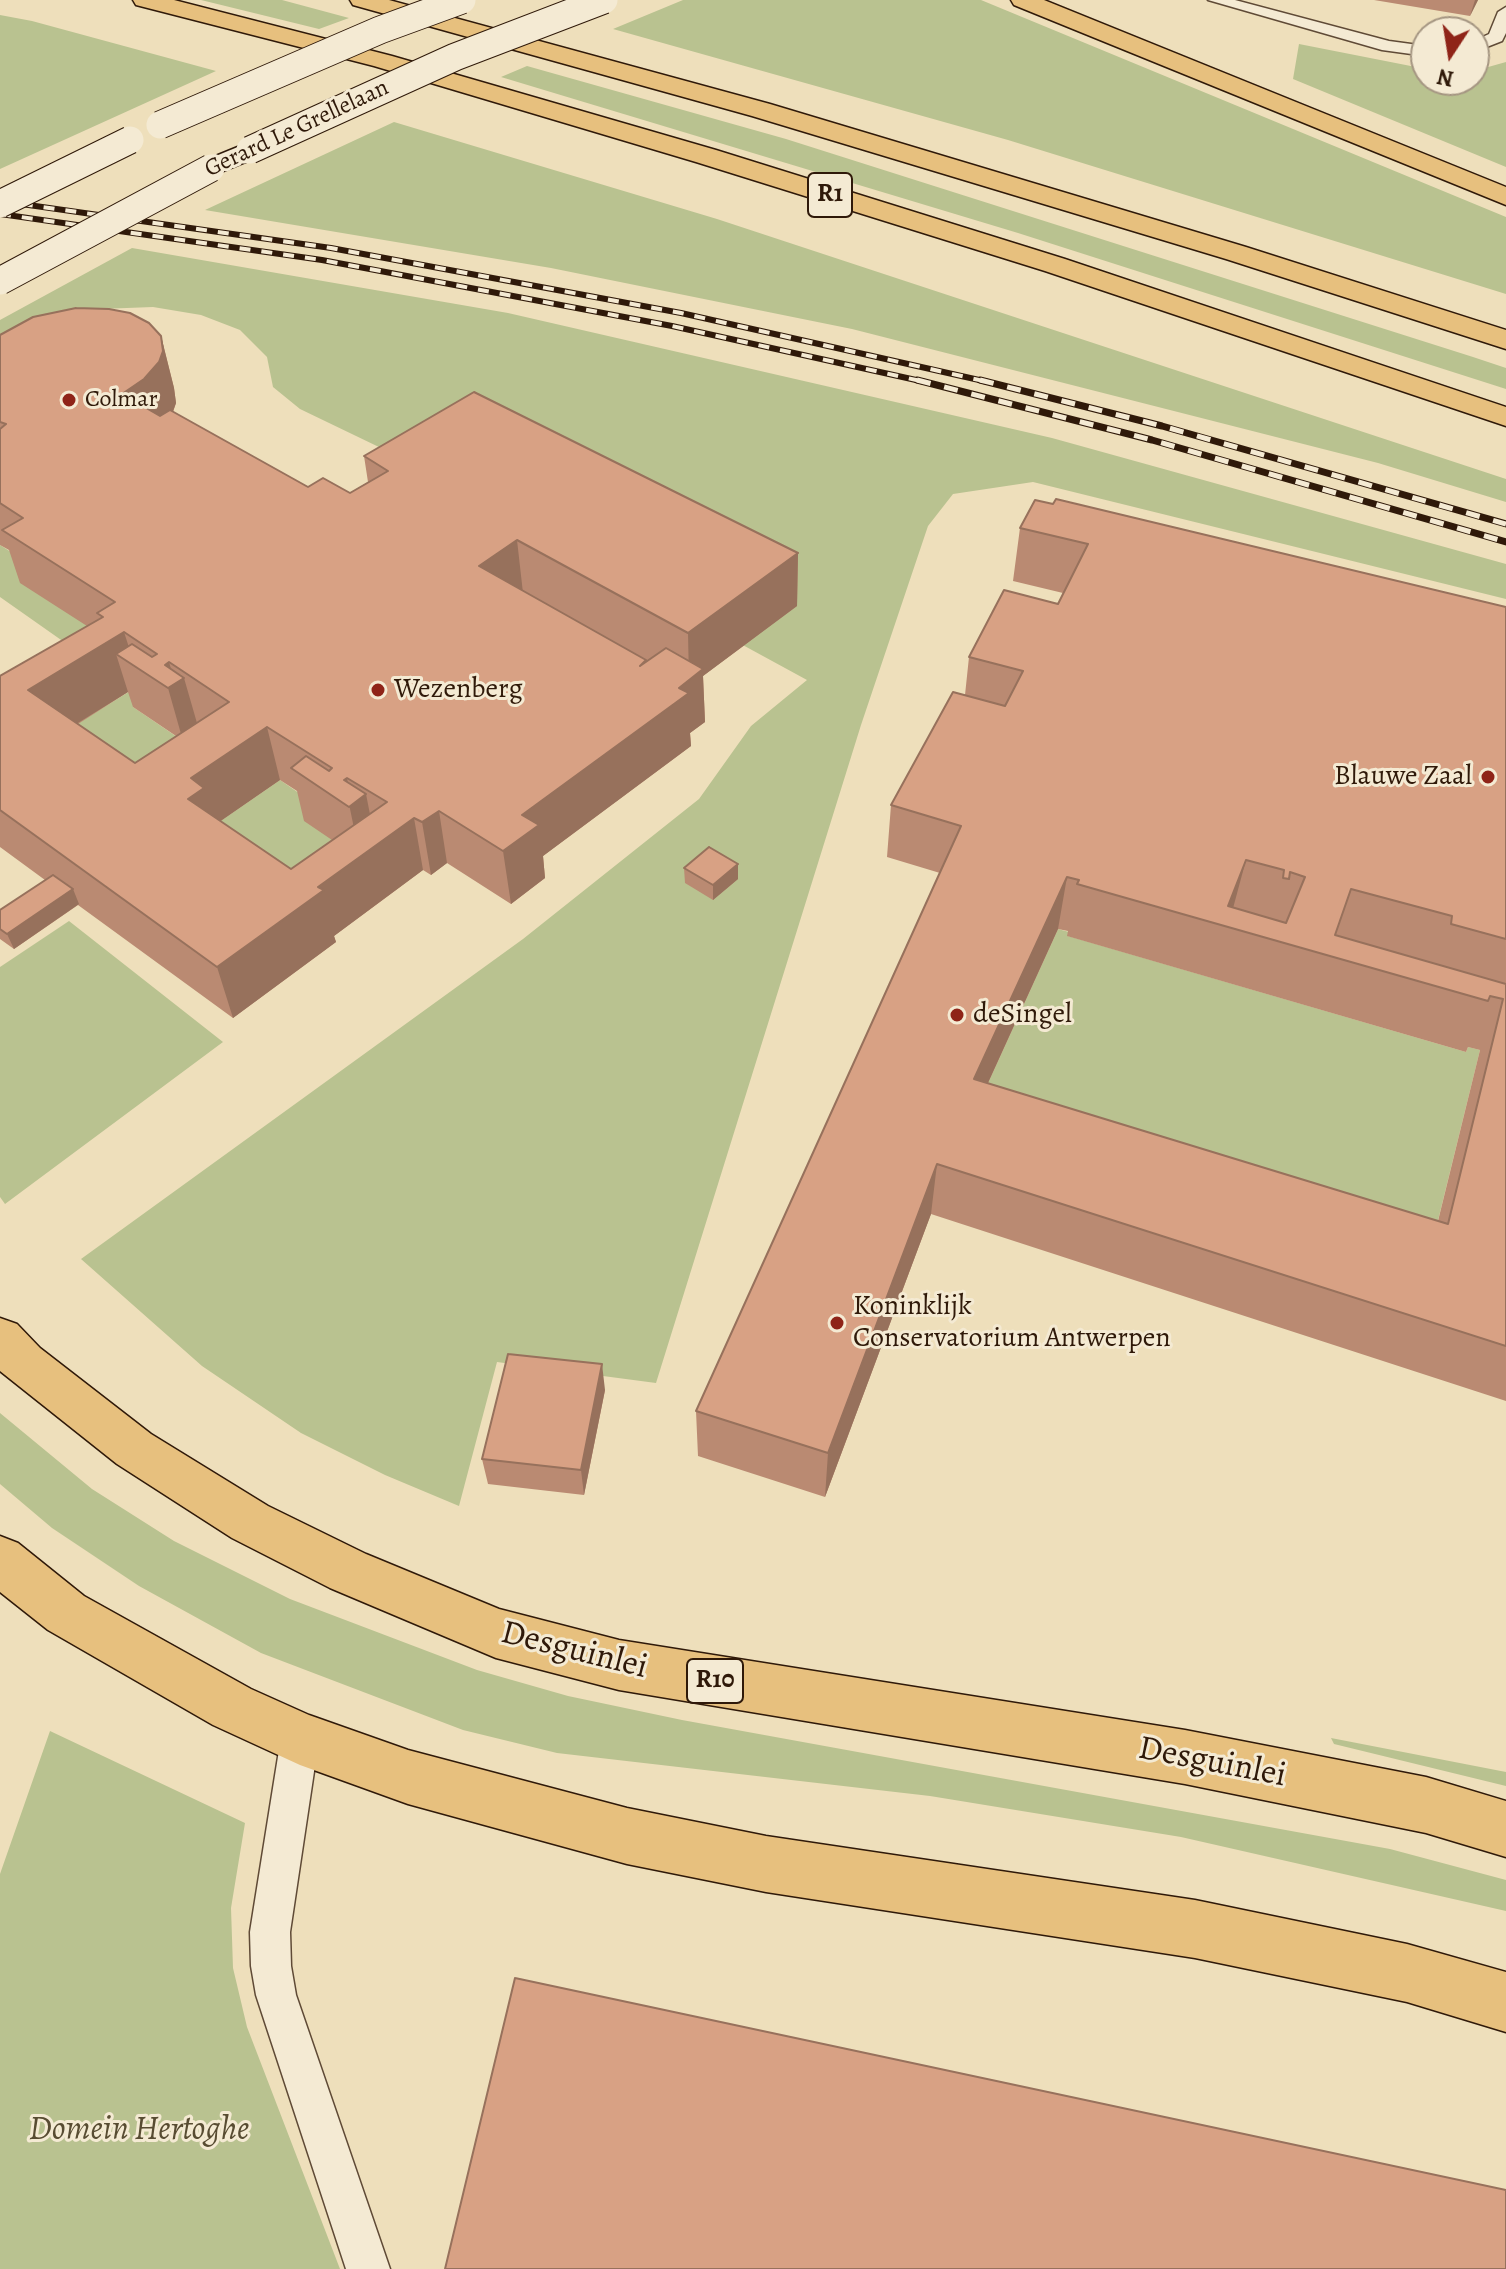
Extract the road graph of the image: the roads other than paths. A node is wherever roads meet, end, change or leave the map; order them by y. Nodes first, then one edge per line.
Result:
1 (145, 0) edge
2 (362, 0) edge
3 (450, 0) edge
4 (462, 0) edge
5 (604, 0) edge
6 (1023, 0) edge
7 (1216, 0) edge
8 (1506, 12) edge
9 (1490, 40) edge
10 (1410, 49) edge
11 (1506, 197) edge
12 (0, 204) edge
13 (0, 281) edge
14 (1506, 315) edge
15 (1506, 340) edge
16 (1506, 417) edge
17 (0, 1338) edge
18 (0, 1560) edge
19 (300, 1738) junction
20 (1506, 1829) edge
21 (1506, 2002) edge
22 (368, 2269) edge

1 - 16 main road, R1
2 - 15 main road, R1
3 - 14 main road
4 - 12 street, Gerard Le Grellelaan, bridge
5 - 13 street, Gerard Le Grellelaan, bridge
6 - 11 main road
7 - 10 lane
8 - 9 lane
17 - 20 main road, Desguinlei / R10
18 - 19 main road
19 - 21 main road
19 - 22 lane

